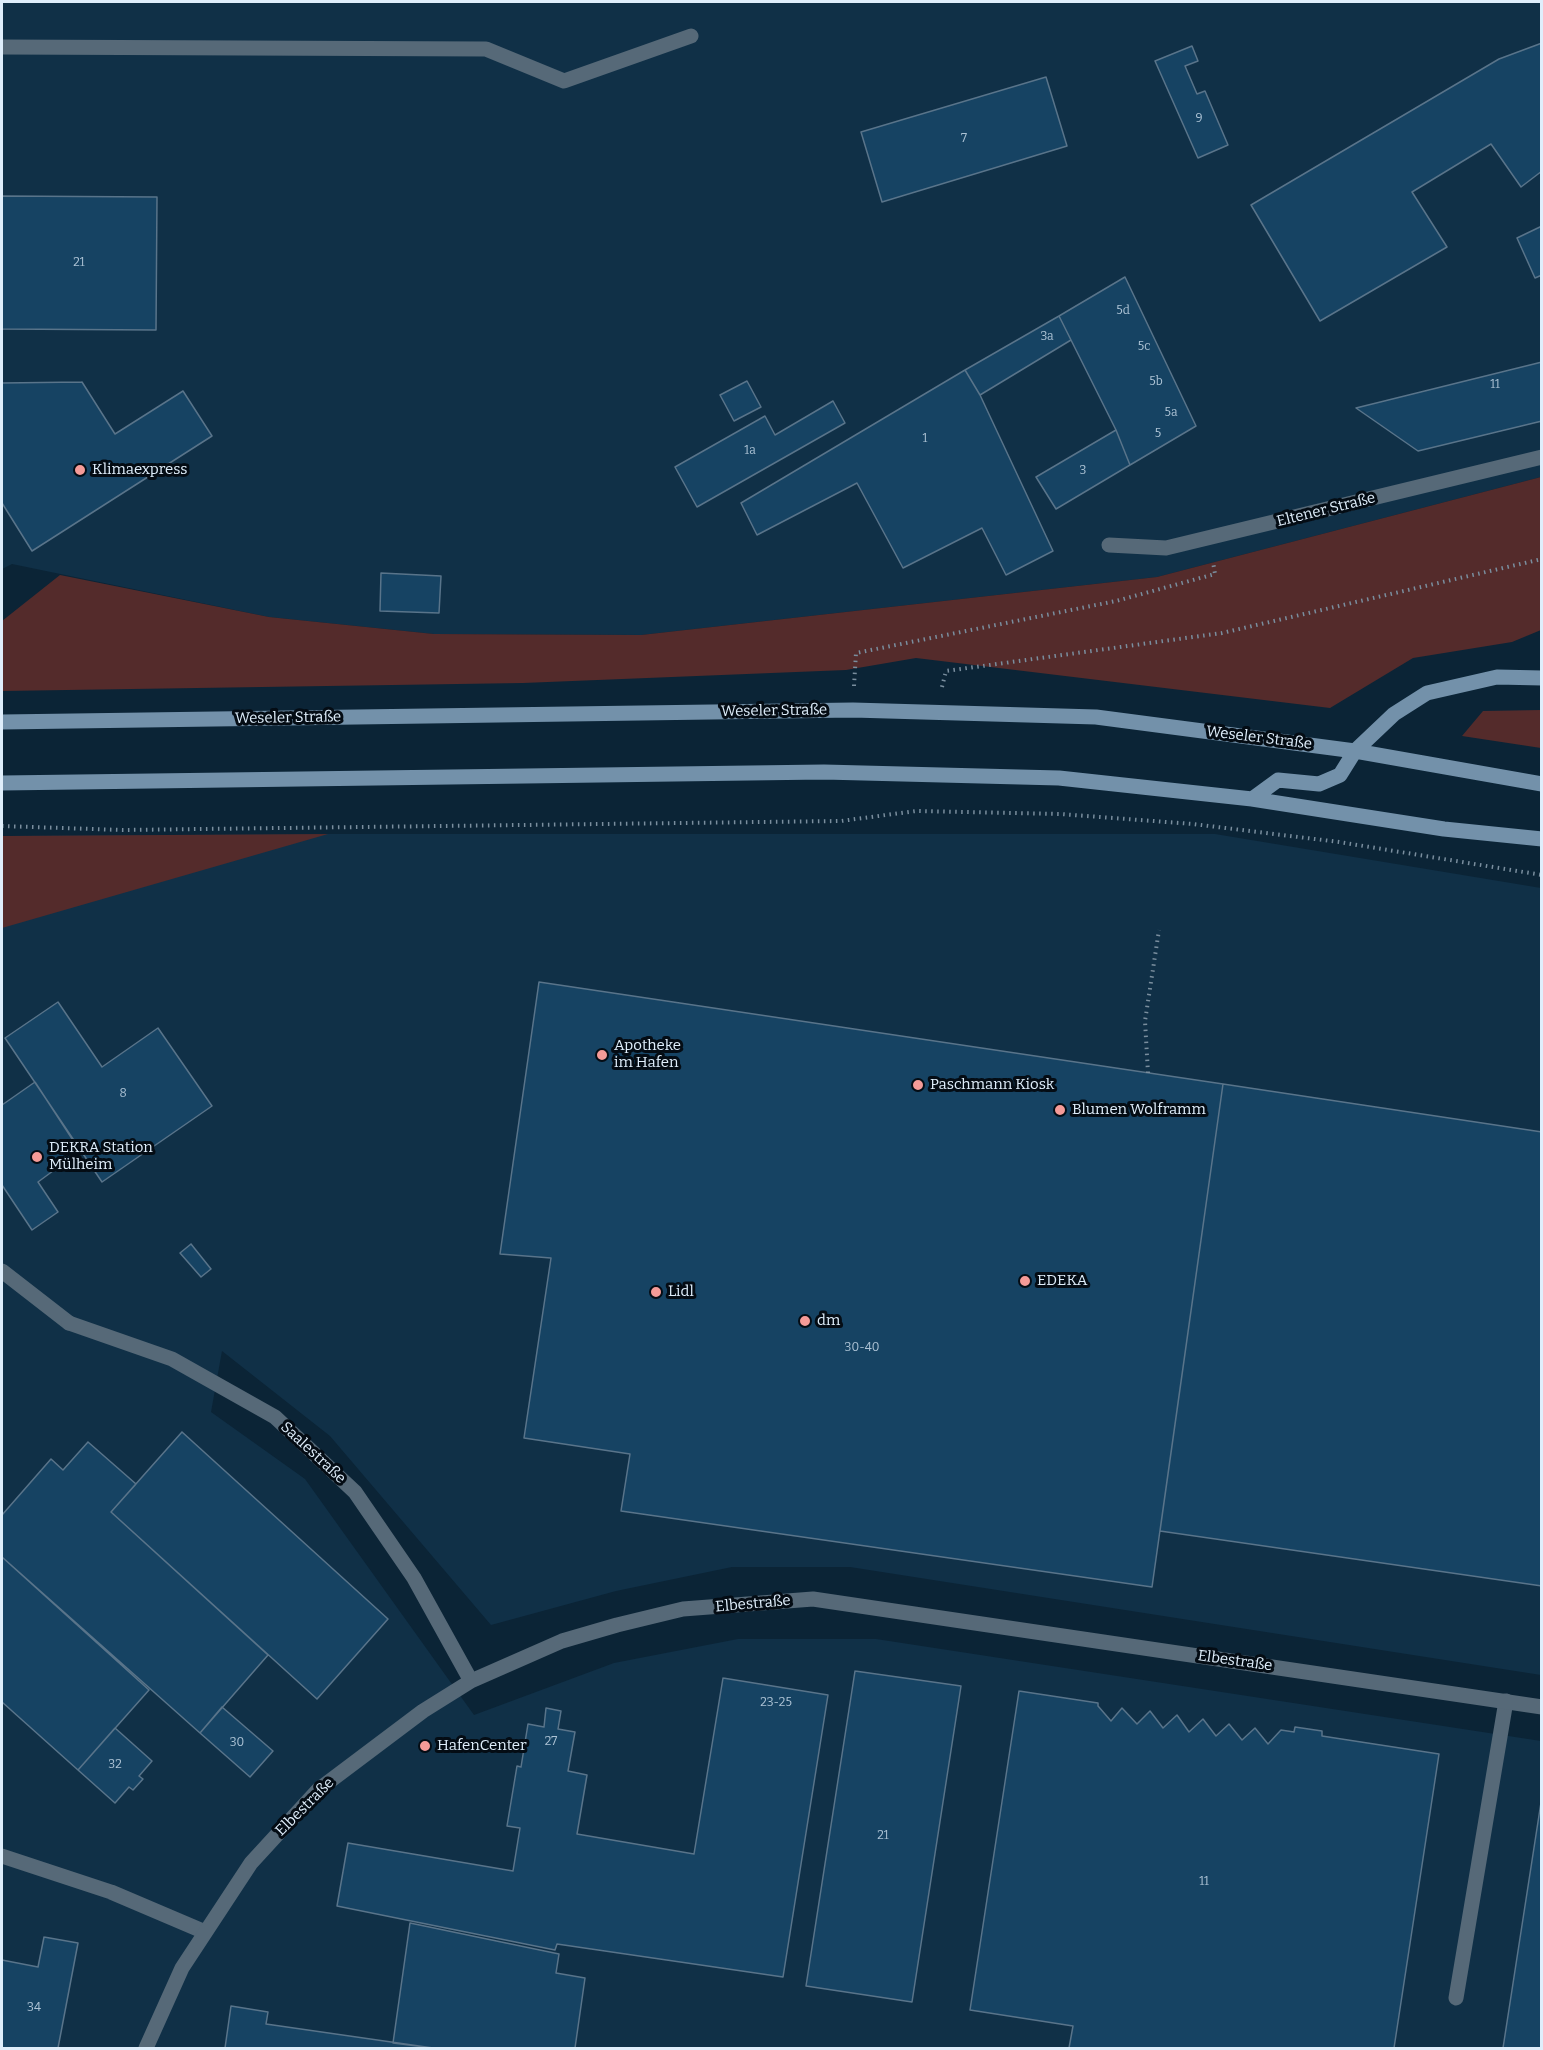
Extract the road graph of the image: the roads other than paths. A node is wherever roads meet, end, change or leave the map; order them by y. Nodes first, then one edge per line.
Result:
1 (691, 36) dead end
2 (2, 47) edge
3 (1542, 458) edge
4 (1109, 545) dead end
5 (1542, 678) edge
6 (2, 722) edge
7 (1355, 751) junction
8 (2, 783) edge
9 (1542, 784) edge
10 (1252, 799) junction
11 (1542, 839) edge
12 (2, 1271) edge
13 (17, 1281) junction
14 (2, 1286) edge
15 (471, 1681) junction
16 (1506, 1701) junction
17 (1542, 1707) edge
18 (2, 1856) edge
19 (205, 1932) junction
20 (1456, 1998) dead end
21 (146, 2049) edge

1 - 2 street
3 - 4 street, Eltener Straße
5 - 7 main road
6 - 7 main road, Weseler Straße
7 - 9 main road, Weseler Straße
7 - 10 main road
8 - 10 main road
10 - 11 main road
12 - 13 street, Saalestraße
13 - 14 street
13 - 15 street, Saalestraße
15 - 16 street, Elbestraße
15 - 19 street, Elbestraße
16 - 17 street, Elbestraße
16 - 20 street
18 - 19 street
19 - 21 street, Elbestraße

